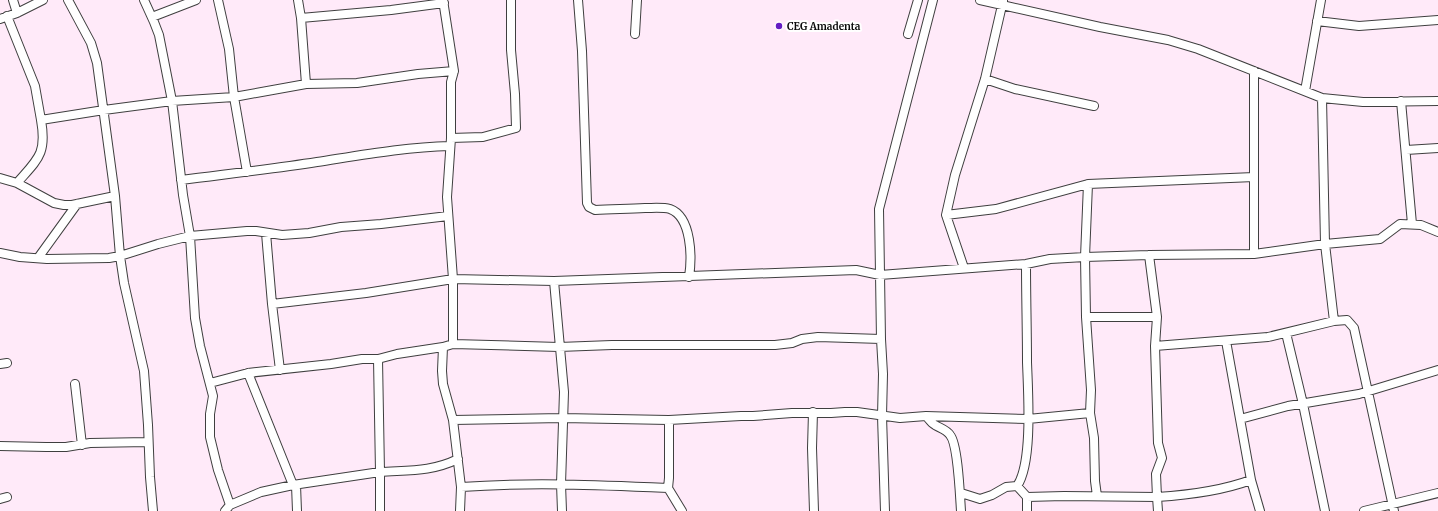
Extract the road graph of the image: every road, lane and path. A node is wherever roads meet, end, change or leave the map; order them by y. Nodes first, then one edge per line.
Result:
1 (13, 0) edge
2 (43, 0) edge
3 (68, 0) edge
4 (144, 0) edge
5 (196, 0) edge
6 (218, 0) edge
7 (298, 0) edge
8 (511, 0) edge
9 (578, 0) edge
10 (637, 0) edge
11 (918, 0) edge
12 (933, 0) edge
13 (980, 0) edge
14 (1320, 0) edge
15 (444, 2) edge
16 (1002, 2) edge
17 (17, 13) junction
18 (152, 17) junction
19 (4, 18) edge
20 (301, 18) junction
21 (1438, 20) edge
22 (1317, 21) junction
23 (635, 34) dead end
24 (908, 34) dead end
25 (1254, 71) junction
26 (454, 72) junction
27 (985, 79) junction
28 (306, 84) junction
29 (1305, 92) junction
30 (234, 97) junction
31 (1322, 98) junction
32 (172, 101) junction
33 (1401, 101) junction
34 (1438, 101) edge
35 (1094, 106) dead end
36 (104, 110) junction
37 (41, 120) junction
38 (451, 142) junction
39 (1438, 148) edge
40 (1406, 150) junction
41 (247, 172) junction
42 (1254, 177) junction
43 (0, 178) edge
44 (181, 180) junction
45 (17, 183) junction
46 (1088, 184) junction
47 (115, 196) junction
48 (77, 204) junction
49 (946, 215) junction
50 (448, 216) junction
51 (1412, 224) junction
52 (1438, 232) edge
53 (266, 233) junction
54 (190, 236) junction
55 (1325, 244) junction
56 (0, 253) edge
57 (1254, 254) junction
58 (1149, 255) junction
59 (120, 256) junction
60 (1085, 257) junction
61 (38, 258) junction
62 (1026, 264) junction
63 (964, 268) junction
64 (880, 275) junction
65 (689, 277) junction
66 (453, 279) junction
67 (554, 281) junction
68 (272, 304) junction
69 (1086, 317) junction
70 (1157, 317) junction
71 (1334, 321) junction
72 (1286, 334) junction
73 (881, 339) junction
74 (1226, 340) junction
75 (453, 344) junction
76 (1155, 346) junction
77 (443, 347) junction
78 (560, 347) junction
79 (378, 359) junction
80 (280, 370) junction
81 (1438, 371) edge
82 (248, 373) junction
83 (210, 383) junction
84 (75, 384) dead end
85 (1368, 391) junction
86 (1303, 404) junction
87 (813, 412) junction
88 (1090, 412) junction
89 (882, 416) junction
90 (926, 416) junction
91 (562, 418) junction
92 (1028, 419) junction
93 (1240, 419) junction
94 (453, 420) junction
95 (669, 420) junction
96 (148, 442) junction
97 (82, 445) junction
98 (0, 446) edge
99 (458, 459) junction
100 (380, 472) junction
101 (1251, 480) junction
102 (561, 484) junction
103 (295, 485) junction
104 (1017, 486) junction
105 (461, 487) junction
106 (668, 488) junction
107 (961, 493) junction
108 (1438, 493) edge
109 (1097, 496) junction
110 (1027, 497) junction
111 (1157, 497) junction
112 (228, 508) edge
113 (1393, 508) edge
114 (153, 511) edge
115 (297, 511) edge
116 (380, 511) edge
117 (460, 511) edge
118 (562, 511) edge
119 (682, 511) edge
120 (814, 511) edge
121 (885, 511) edge
122 (961, 511) edge
123 (1027, 511) edge
124 (1158, 511) edge
125 (1260, 511) edge
126 (1325, 511) edge
127 (1364, 511) edge

1 - 17 street
2 - 17 street
3 - 36 street
4 - 18 street
5 - 18 street
6 - 30 street
7 - 20 street
8 - 38 street
9 - 65 street
10 - 23 street
11 - 24 street
12 - 64 street
13 - 16 street
14 - 22 street
15 - 20 street
15 - 26 street
16 - 25 street
16 - 27 street
17 - 19 street
18 - 32 street
19 - 37 street
20 - 28 street
21 - 22 street
22 - 29 street
25 - 29 street
25 - 42 street
26 - 28 street
26 - 38 street
27 - 35 street
27 - 49 street
28 - 30 street
29 - 31 street
30 - 32 street
30 - 41 street
31 - 33 street
31 - 55 street
32 - 36 street
32 - 44 street
33 - 34 street
33 - 40 street
36 - 37 street
36 - 47 street
37 - 45 street
38 - 41 street
38 - 50 street
39 - 40 street
40 - 51 street
41 - 44 street
42 - 46 street
42 - 57 street
43 - 45 street
44 - 54 street
45 - 48 street
46 - 49 street
46 - 60 street
47 - 48 street
47 - 59 street
48 - 61 street
49 - 63 street
50 - 53 street
50 - 66 street
51 - 52 street
51 - 55 street
53 - 54 street
53 - 68 street
54 - 59 street
54 - 83 street
55 - 57 street
55 - 71 street
56 - 61 street
57 - 58 street
58 - 60 street
58 - 70 street
59 - 61 street
59 - 96 street
60 - 62 street
60 - 69 street
62 - 63 street
62 - 92 street
63 - 64 street
64 - 65 street
64 - 73 street
65 - 67 street
66 - 67 street
66 - 68 street
66 - 75 street
67 - 78 street
68 - 80 street
69 - 70 street
69 - 88 street
70 - 76 street
71 - 72 street
71 - 85 street
72 - 74 street
72 - 86 street
73 - 78 street
73 - 89 street
74 - 76 street
74 - 93 street
75 - 77 street
75 - 78 street
76 - 111 street
77 - 79 street
77 - 94 street
78 - 91 street
79 - 80 street
79 - 100 street
80 - 82 street
81 - 85 street
82 - 83 street
82 - 103 street
83 - 112 street
84 - 97 street
85 - 86 street
85 - 113 street
86 - 93 street
86 - 126 street
87 - 89 street
87 - 95 street
87 - 120 street
88 - 92 street
88 - 109 street
89 - 90 street
89 - 121 street
90 - 92 street
90 - 107 street
91 - 94 street
91 - 95 street
91 - 102 street
92 - 104 street
93 - 101 street
94 - 99 street
95 - 106 street
96 - 97 street
96 - 114 street
97 - 98 street
99 - 100 street
99 - 105 street
100 - 103 street
100 - 116 street
101 - 111 street
101 - 125 street
102 - 105 street
102 - 106 street
102 - 118 street
103 - 112 street
103 - 115 street
104 - 107 street
104 - 110 street
105 - 117 street
106 - 119 street
107 - 122 street
108 - 113 street
109 - 110 street
109 - 111 street
110 - 123 street
111 - 124 street
113 - 127 street

